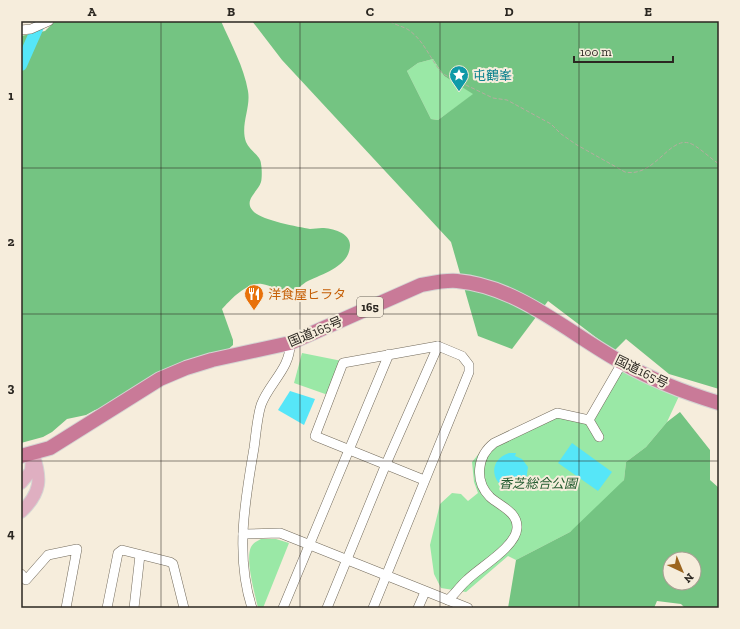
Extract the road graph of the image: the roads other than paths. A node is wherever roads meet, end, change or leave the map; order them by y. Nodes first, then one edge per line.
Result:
1 (49, 21) edge
2 (21, 30) edge
3 (290, 343) junction
4 (438, 346) junction
5 (389, 354) junction
6 (622, 363) junction
7 (719, 403) edge
8 (589, 420) junction
9 (599, 437) dead end
10 (350, 450) junction
11 (27, 455) edge
12 (386, 464) junction
13 (424, 480) junction
14 (21, 483) edge
15 (21, 512) edge
16 (243, 534) junction
17 (310, 545) junction
18 (140, 554) junction
19 (348, 560) junction
20 (21, 574) edge
21 (386, 576) junction
22 (425, 592) junction
23 (448, 600) junction
24 (66, 608) edge
25 (107, 608) edge
26 (134, 608) edge
27 (184, 608) edge
28 (252, 608) edge
29 (283, 608) edge
30 (327, 608) edge
31 (373, 608) edge
32 (418, 608) edge
33 (468, 608) edge

1 - 2 street
3 - 6 highway, 国道165号 / 165
3 - 11 highway, 国道165号 / 165
3 - 16 street
4 - 5 street
4 - 12 street
4 - 13 street
5 - 10 street
5 - 10 street
6 - 7 highway, 国道165号 / 165
6 - 8 street
8 - 9 street
8 - 23 street
10 - 12 street
10 - 17 street
11 - 14 main road
11 - 15 main road
12 - 13 street
12 - 19 street
13 - 21 street
16 - 17 street
16 - 28 street
17 - 19 street
17 - 29 street
18 - 25 street
18 - 26 street
18 - 27 street
19 - 21 street
19 - 30 street
20 - 24 street
21 - 22 street
21 - 31 street
22 - 23 street
22 - 32 street
23 - 33 street

